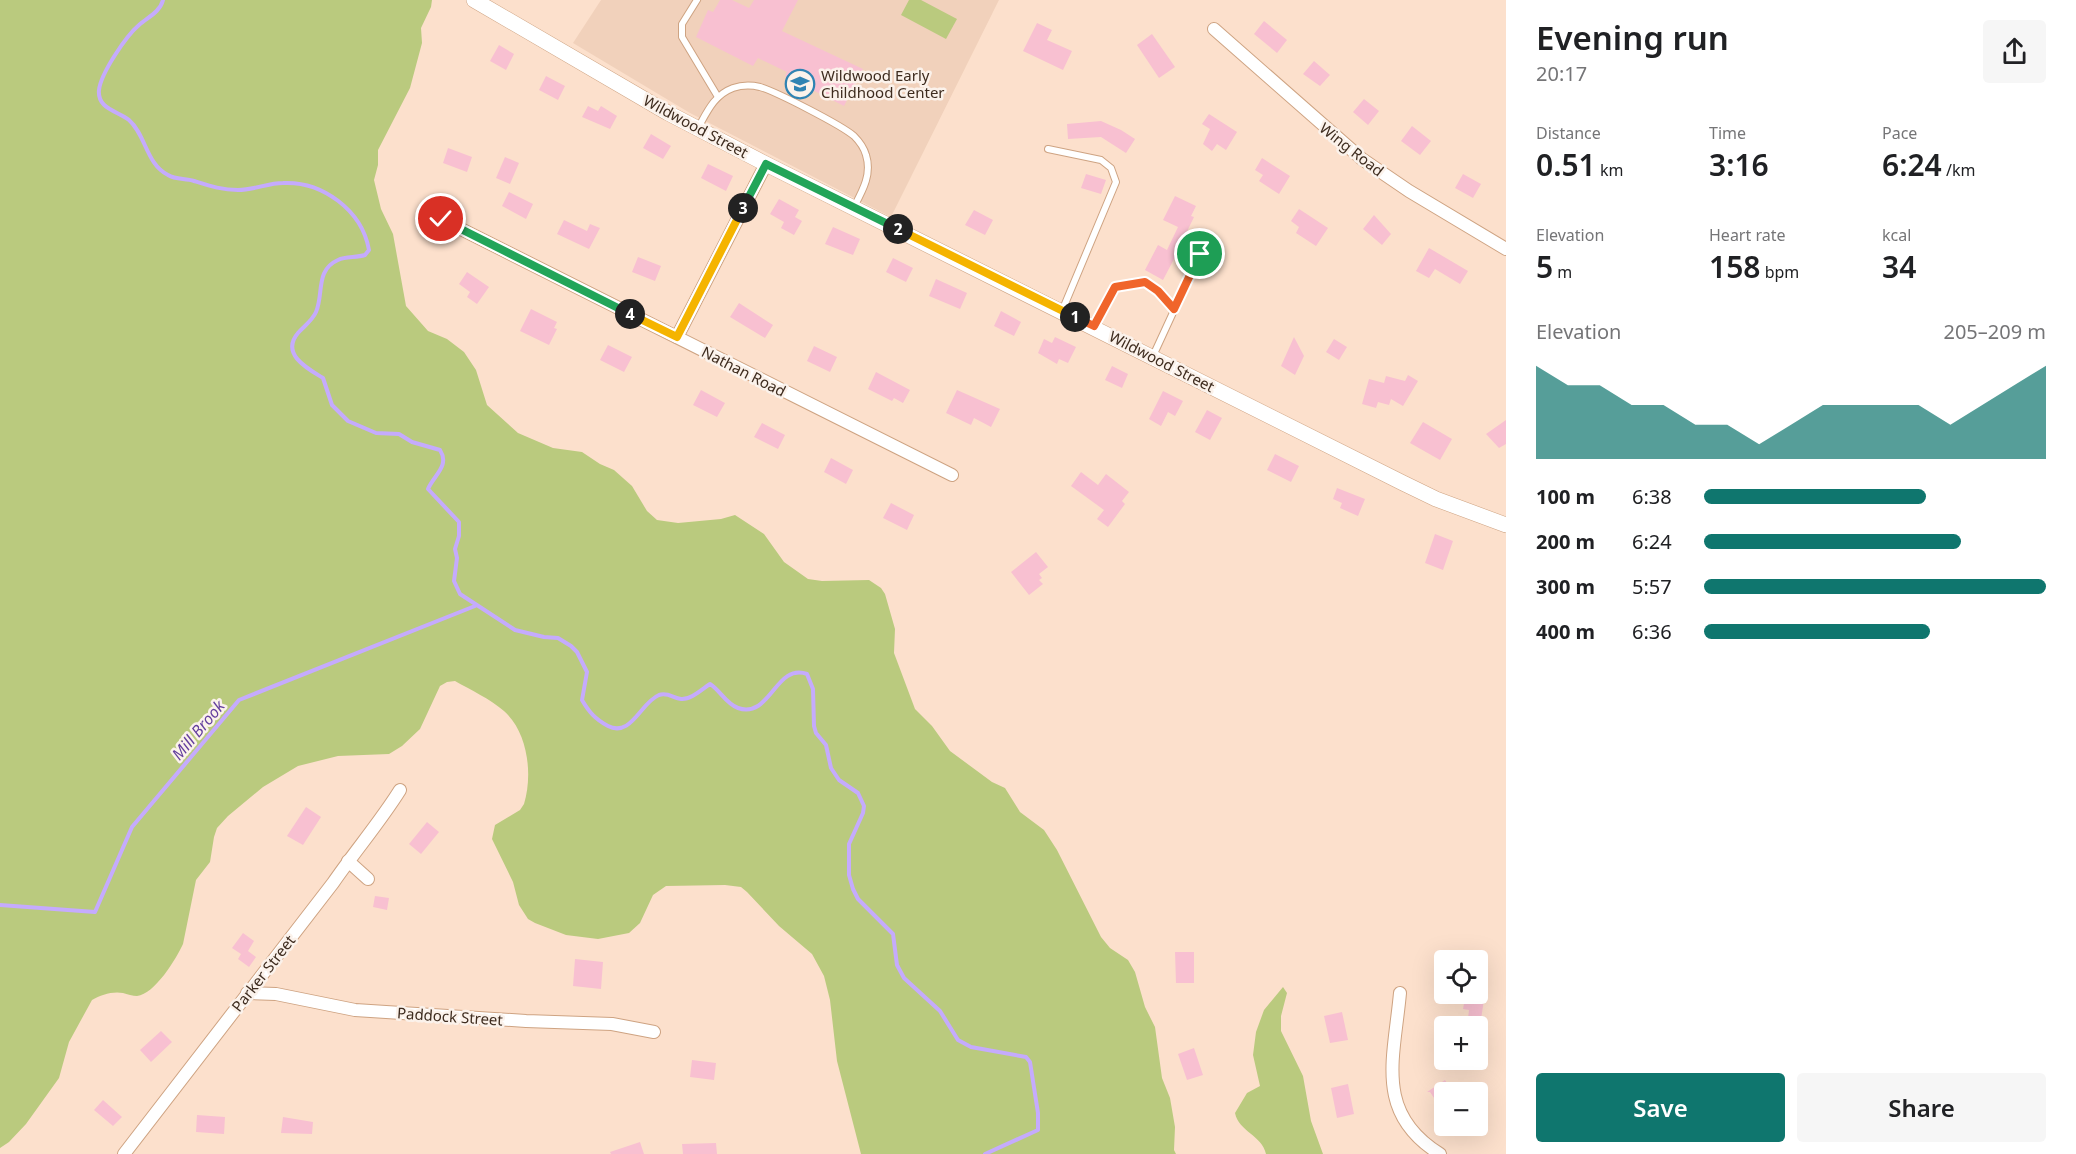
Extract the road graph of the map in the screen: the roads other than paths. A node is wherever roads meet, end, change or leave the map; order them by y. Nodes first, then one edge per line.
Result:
1 (474, 0) edge
2 (697, 0) edge
3 (1214, 29) dead end
4 (718, 97) junction
5 (698, 128) junction
6 (1048, 149) dead end
7 (766, 164) junction
8 (855, 207) junction
9 (441, 219) dead end
10 (1506, 249) edge
11 (1200, 254) dead end
12 (1174, 309) junction
13 (1062, 311) junction
14 (1094, 326) junction
15 (677, 337) junction
16 (1153, 357) junction
17 (952, 475) dead end
18 (1506, 525) edge
19 (399, 789) dead end
20 (348, 861) junction
21 (368, 879) dead end
22 (247, 993) junction
23 (1400, 993) dead end
24 (654, 1032) dead end
25 (128, 1153) edge
26 (1440, 1154) edge

1 - 5 street, Wildwood Street
2 - 4 lane
3 - 10 street, Wing Road
4 - 5 lane
4 - 8 lane
5 - 7 street, Wildwood Street
6 - 13 lane
7 - 8 street, Wildwood Street
7 - 15 street
8 - 13 street, Wildwood Street
9 - 15 street, Nathan Road
11 - 12 lane
12 - 14 lane
12 - 16 lane
13 - 14 street, Wildwood Street
14 - 16 street, Wildwood Street
15 - 17 street, Nathan Road
16 - 18 street, Wildwood Street
19 - 20 street, Parker Street
20 - 21 street
20 - 22 street, Parker Street
22 - 24 street, Paddock Street
22 - 25 street, Parker Street
23 - 26 street

